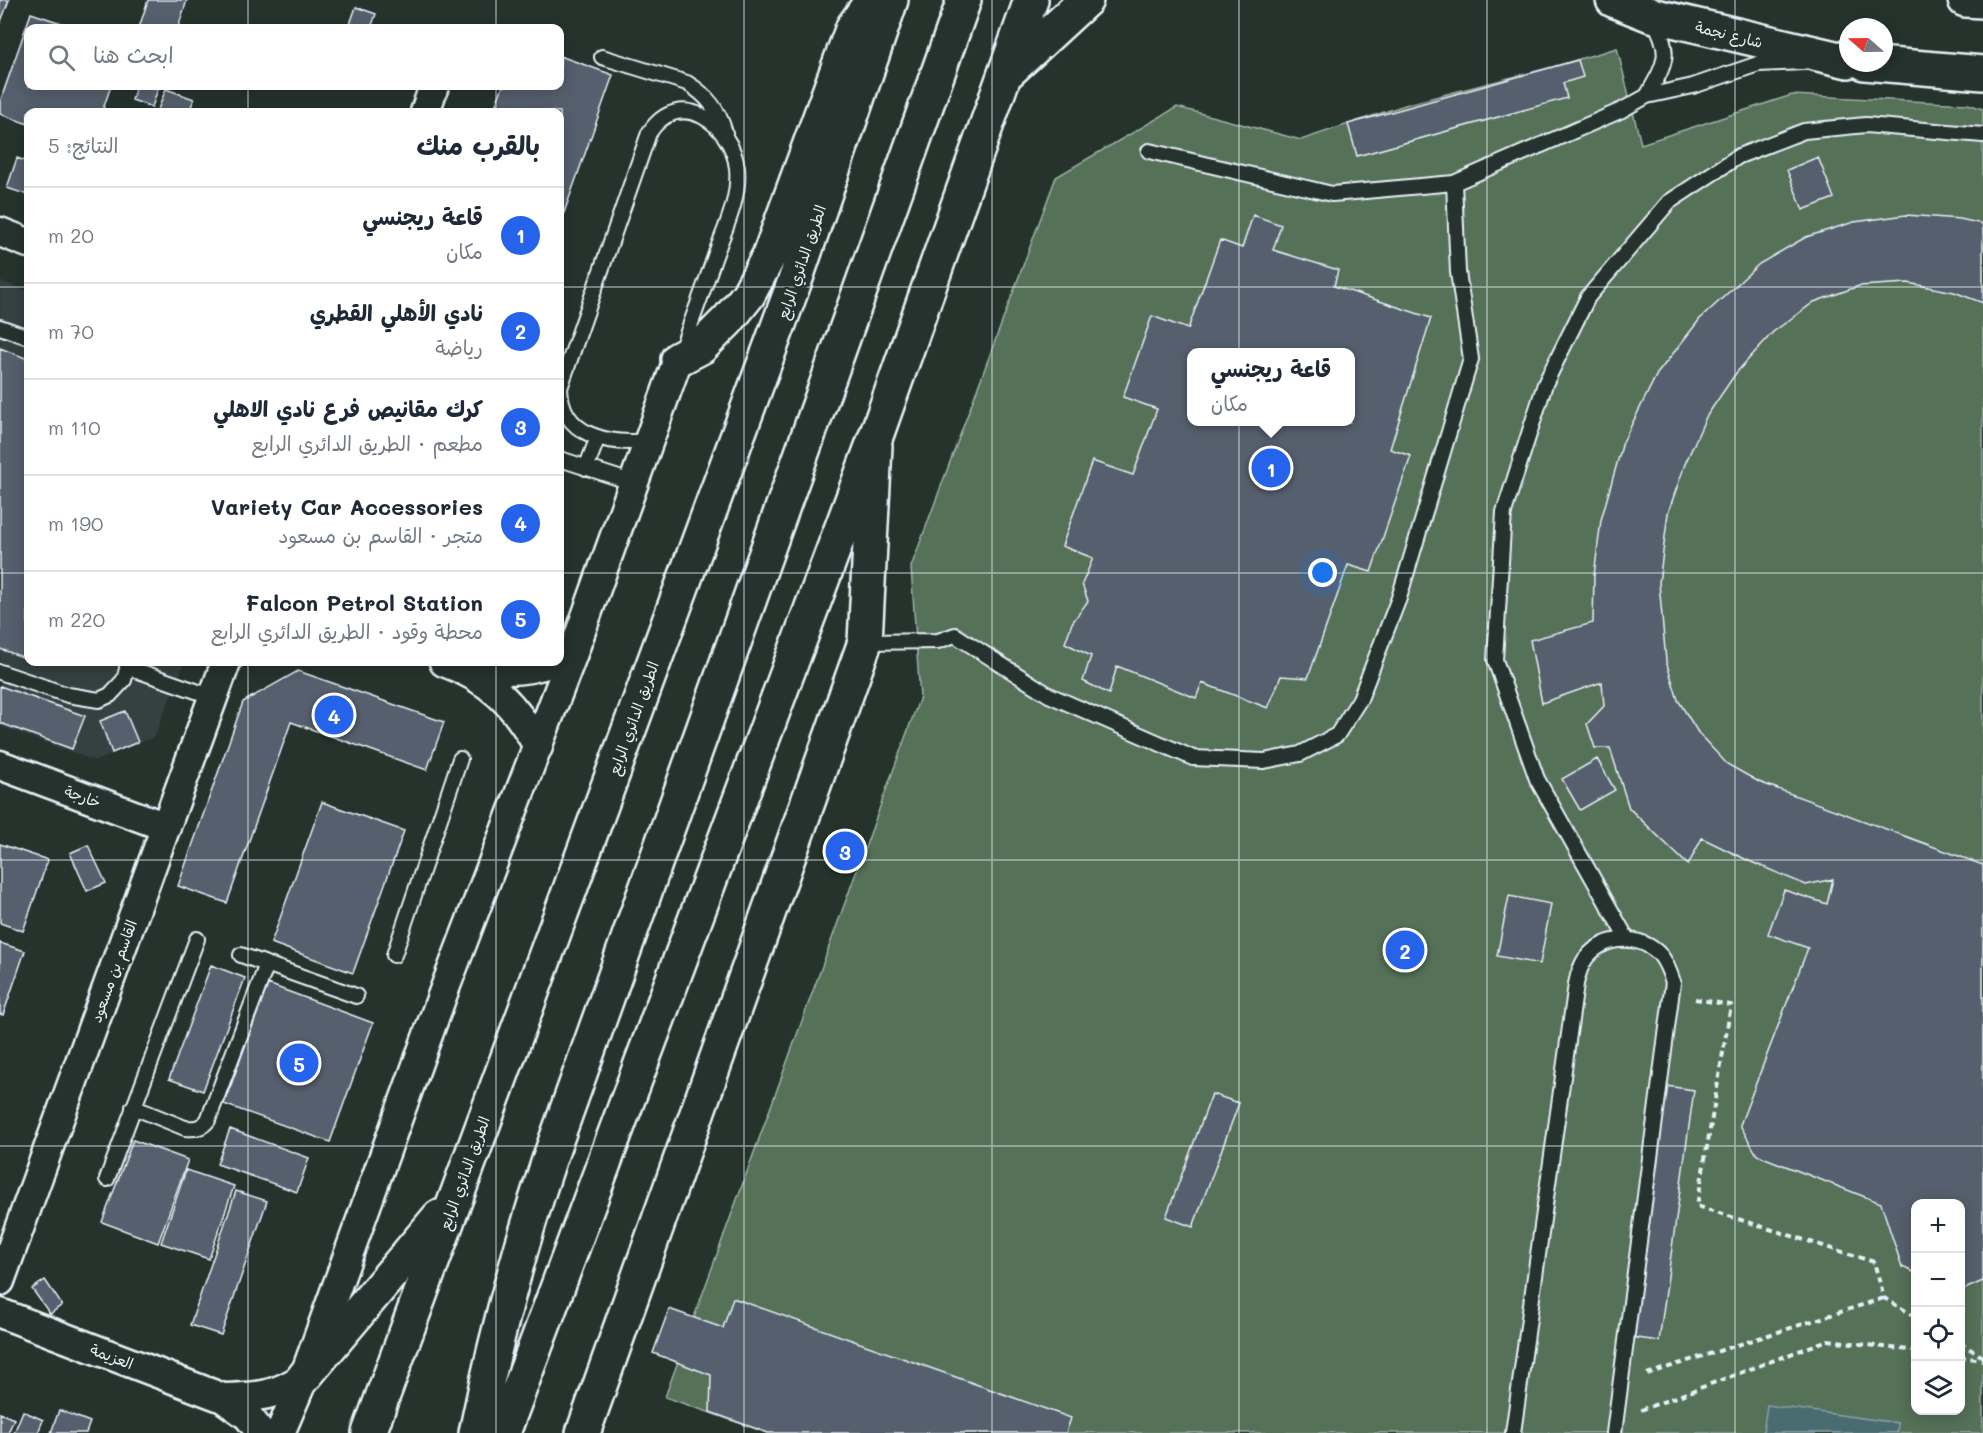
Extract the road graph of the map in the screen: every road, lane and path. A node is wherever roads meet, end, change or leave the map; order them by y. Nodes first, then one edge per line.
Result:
1 (874, 0) edge
2 (891, 0) edge
3 (964, 0) edge
4 (1031, 0) edge
5 (1086, 0) edge
6 (1613, 0) edge
7 (1965, 0) edge
8 (1983, 1) edge
9 (1650, 15) junction
10 (602, 57) dead end
11 (1839, 59) edge
12 (1839, 62) edge
13 (1893, 66) edge
14 (1983, 73) edge
15 (1003, 77) junction
16 (433, 90) edge
17 (1647, 96) junction
18 (426, 108) edge
19 (1983, 135) edge
20 (727, 138) junction
21 (1149, 151) dead end
22 (1454, 183) junction
23 (0, 232) edge
24 (24, 241) edge
25 (0, 327) edge
26 (24, 336) edge
27 (678, 359) junction
28 (564, 377) edge
29 (564, 411) edge
30 (876, 436) junction
31 (598, 437) junction
32 (648, 441) junction
33 (564, 460) edge
34 (586, 468) junction
35 (634, 483) junction
36 (865, 642) junction
37 (564, 651) edge
38 (128, 666) edge
39 (133, 666) edge
40 (225, 666) edge
41 (454, 666) edge
42 (464, 666) edge
43 (527, 666) edge
44 (559, 666) edge
45 (0, 672) edge
46 (213, 698) junction
47 (538, 747) junction
48 (460, 759) dead end
49 (0, 765) edge
50 (166, 827) junction
51 (197, 939) dead end
52 (1627, 939) junction
53 (241, 955) dead end
54 (393, 955) dead end
55 (267, 964) junction
56 (1672, 995) junction
57 (356, 996) dead end
58 (134, 1107) junction
59 (107, 1179) dead end
60 (453, 1200) junction
61 (0, 1281) edge
62 (1884, 1298) junction
63 (0, 1313) edge
64 (1911, 1314) edge
65 (1965, 1346) edge
66 (1911, 1350) edge
67 (1965, 1357) edge
68 (1983, 1358) edge
69 (303, 1377) junction
70 (1621, 1382) junction
71 (224, 1398) junction
72 (1615, 1427) edge
73 (590, 1429) edge
74 (261, 1433) edge
75 (280, 1433) edge
76 (369, 1433) edge
77 (476, 1433) edge
78 (503, 1433) edge
79 (1513, 1433) edge

1 - 27 main road
2 - 60 main road, الطريق الدائري الرابع
3 - 77 main road
4 - 15 main road
5 - 15 main road
6 - 9 main road, شارع نجمة
7 - 8 main road
9 - 11 main road, شارع نجمة
9 - 17 lane
10 - 20 lane
12 - 17 lane
13 - 14 main road, شارع نجمة
15 - 30 main road
16 - 18 street
17 - 22 lane
19 - 52 lane
20 - 27 lane
20 - 28 lane
21 - 22 lane
22 - 36 lane
23 - 24 street
25 - 26 lane
27 - 32 street
29 - 31 lane
30 - 36 main road
30 - 78 main road
31 - 32 lane
31 - 34 lane
32 - 35 street
33 - 34 lane
34 - 35 lane
35 - 37 street
36 - 73 main road
38 - 45 lane
39 - 46 lane
40 - 46 street, القاسم بن مسعود
41 - 47 street
42 - 43 street
44 - 47 street
46 - 50 street, القاسم بن مسعود
47 - 69 street
48 - 54 lane
49 - 50 street, خارجة
50 - 61 street, القاسم بن مسعود
51 - 58 lane
52 - 56 lane
52 - 79 lane
53 - 55 lane
55 - 57 lane
55 - 58 lane
56 - 62 path
56 - 70 lane
58 - 59 lane
60 - 69 main road
60 - 76 main road, الطريق الدائري الرابع
62 - 64 path
62 - 70 path
63 - 71 street, العزيمة
65 - 68 path
66 - 72 path
67 - 68 path
69 - 71 street, العزيمة
69 - 75 street
70 - 72 lane
71 - 74 street, العزيمة

